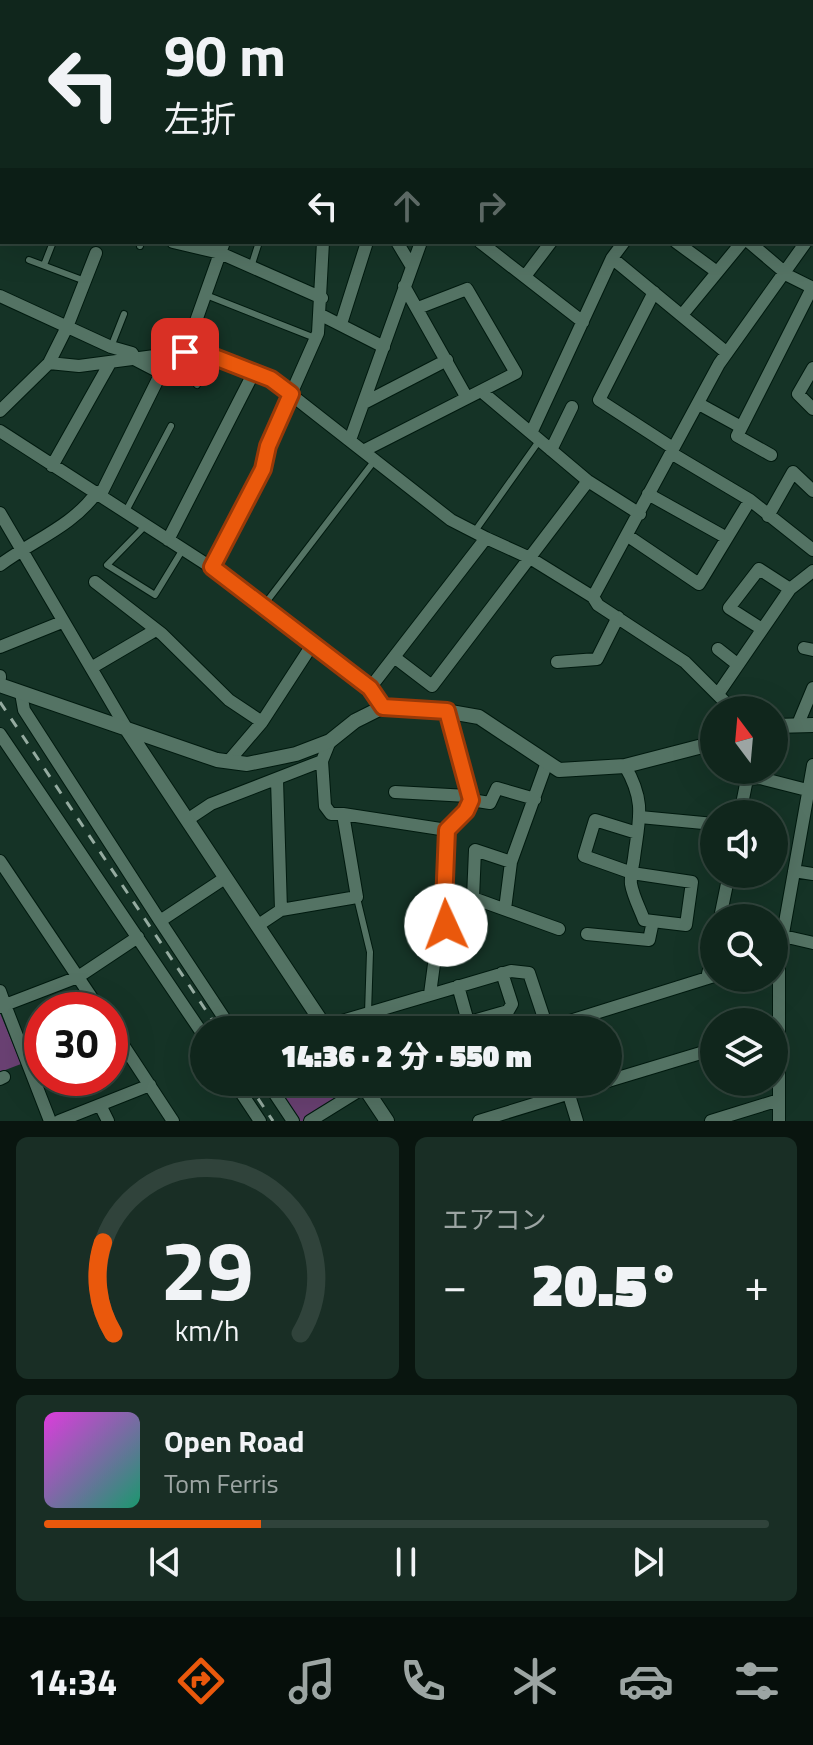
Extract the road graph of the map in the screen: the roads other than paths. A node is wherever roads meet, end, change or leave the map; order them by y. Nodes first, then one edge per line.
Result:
1 (52, 244) edge
2 (189, 244) edge
3 (258, 244) edge
4 (319, 244) edge
5 (366, 244) edge
6 (398, 244) edge
7 (420, 244) edge
8 (483, 244) edge
9 (549, 244) edge
10 (622, 244) edge
11 (679, 244) edge
12 (740, 244) edge
13 (751, 244) edge
14 (804, 244) edge
15 (222, 248) edge
16 (96, 253) dead end
17 (612, 258) junction
18 (29, 260) dead end
19 (44, 265) junction
20 (251, 267) junction
21 (412, 267) junction
22 (784, 271) junction
23 (717, 272) junction
24 (526, 275) junction
25 (85, 281) junction
26 (404, 286) junction
27 (813, 288) edge
28 (654, 292) junction
29 (206, 295) junction
30 (0, 296) edge
31 (322, 298) junction
32 (418, 308) junction
33 (124, 314) dead end
34 (321, 315) junction
35 (682, 315) junction
36 (583, 322) junction
37 (341, 324) junction
38 (67, 327) junction
39 (315, 338) junction
40 (111, 347) junction
41 (189, 347) junction
42 (384, 347) junction
43 (727, 353) junction
44 (212, 356) junction
45 (136, 360) junction
46 (447, 360) junction
47 (49, 363) junction
48 (110, 363) junction
49 (813, 368) edge
50 (254, 372) junction
51 (197, 385) dead end
52 (481, 391) junction
53 (291, 394) junction
54 (467, 398) junction
55 (364, 403) junction
56 (699, 404) junction
57 (572, 407) dead end
58 (813, 409) edge
59 (0, 411) edge
60 (171, 426) dead end
61 (741, 427) junction
62 (0, 431) edge
63 (536, 436) junction
64 (350, 440) junction
65 (551, 450) junction
66 (672, 450) junction
67 (363, 451) junction
68 (771, 455) dead end
69 (375, 460) junction
70 (52, 466) junction
71 (588, 481) junction
72 (813, 491) edge
73 (99, 493) junction
74 (648, 494) junction
75 (750, 500) junction
76 (126, 511) junction
77 (0, 513) edge
78 (640, 514) junction
79 (768, 516) junction
80 (145, 526) junction
81 (480, 534) junction
82 (628, 536) junction
83 (727, 538) junction
84 (168, 540) junction
85 (21, 549) junction
86 (183, 549) junction
87 (813, 550) edge
88 (530, 558) junction
89 (0, 565) edge
90 (212, 567) junction
91 (813, 571) edge
92 (95, 582) dead end
93 (790, 589) junction
94 (593, 597) junction
95 (264, 605) junction
96 (618, 617) junction
97 (62, 622) junction
98 (762, 629) junction
99 (154, 631) junction
100 (312, 645) junction
101 (0, 647) edge
102 (718, 649) dead end
103 (394, 657) junction
104 (557, 662) dead end
105 (737, 664) junction
106 (91, 668) junction
107 (1, 682) edge
108 (370, 688) junction
109 (813, 688) edge
110 (21, 693) junction
111 (718, 694) joint
112 (383, 707) junction
113 (447, 711) junction
114 (262, 722) junction
115 (805, 724) edge
116 (128, 731) junction
117 (0, 734) edge
118 (330, 741) junction
119 (700, 747) edge
120 (322, 761) junction
121 (228, 762) junction
122 (546, 765) junction
123 (813, 765) edge
124 (625, 766) junction
125 (277, 780) junction
126 (788, 784) edge
127 (807, 790) junction
128 (395, 792) dead end
129 (470, 798) junction
130 (535, 799) junction
131 (343, 814) junction
132 (640, 817) junction
133 (187, 820) junction
134 (700, 823) edge
135 (447, 830) junction
136 (637, 833) junction
137 (0, 861) edge
138 (511, 862) junction
139 (794, 871) junction
140 (632, 873) junction
141 (813, 874) edge
142 (225, 878) junction
143 (357, 897) junction
144 (788, 906) edge
145 (505, 909) junction
146 (281, 910) junction
147 (160, 921) junction
148 (653, 921) junction
149 (257, 926) junction
150 (559, 929) dead end
151 (587, 934) dead end
152 (138, 937) junction
153 (788, 937) edge
154 (813, 943) edge
155 (502, 973) junction
156 (78, 977) junction
157 (700, 980) edge
158 (458, 986) junction
159 (0, 991) edge
160 (88, 992) edge
161 (430, 994) junction
162 (3, 1006) edge
163 (368, 1013) junction
164 (191, 1016) edge
165 (223, 1016) edge
166 (314, 1016) edge
167 (358, 1016) edge
168 (541, 1016) edge
169 (586, 1016) edge
170 (128, 1052) edge
171 (700, 1053) edge
172 (622, 1077) edge
173 (150, 1085) junction
174 (243, 1096) edge
175 (276, 1096) edge
176 (347, 1096) edge
177 (373, 1096) edge
178 (546, 1096) edge
179 (569, 1096) edge
180 (779, 1096) edge
181 (779, 1100) junction
182 (100, 1105) junction
183 (50, 1121) edge
184 (59, 1121) edge
185 (108, 1121) edge
186 (173, 1121) edge
187 (260, 1121) edge
188 (293, 1121) edge
189 (310, 1121) edge
190 (387, 1121) edge
191 (479, 1121) edge
192 (577, 1121) edge
193 (711, 1121) edge
194 (779, 1121) edge

1 - 19 lane
2 - 15 street
3 - 20 lane
4 - 31 street
5 - 37 street
6 - 21 street
7 - 21 street
8 - 24 street
9 - 24 street
10 - 17 street
11 - 23 street
12 - 23 street
13 - 22 street
14 - 22 street
15 - 20 street
15 - 29 street
16 - 25 street
17 - 28 street
17 - 36 street
18 - 19 lane
19 - 25 lane
20 - 31 street
21 - 26 street
22 - 27 street
22 - 43 street
23 - 35 street
24 - 36 street
25 - 38 street
26 - 32 street
26 - 42 street
27 - 61 street
28 - 35 street
28 - 66 street
29 - 39 lane
29 - 41 street
30 - 38 street
31 - 34 street
32 - 46 street
32 - 52 street
33 - 40 lane
34 - 37 street
34 - 39 street
35 - 43 street
36 - 63 street
37 - 42 street
38 - 40 street
38 - 47 street
39 - 53 street
40 - 45 street
41 - 44 street
41 - 45 street
42 - 55 street
43 - 56 street
44 - 50 street
44 - 51 lane
45 - 48 street
45 - 73 street
46 - 54 street
46 - 55 street
47 - 48 street
47 - 59 street
48 - 70 street
49 - 58 street
50 - 53 street
50 - 84 street
52 - 54 street
52 - 63 street
53 - 64 street
53 - 90 street
54 - 67 street
55 - 64 street
56 - 61 street
56 - 66 street
57 - 65 street
60 - 76 lane
61 - 68 street
62 - 70 street
63 - 65 street
63 - 81 lane
64 - 67 street
65 - 71 street
66 - 74 street
66 - 75 street
67 - 69 street
69 - 81 street
69 - 95 lane
70 - 73 street
71 - 78 street
71 - 88 street
72 - 79 street
73 - 76 street
73 - 85 street
74 - 78 street
74 - 83 street
75 - 79 street
75 - 83 street
76 - 80 street
77 - 85 street
78 - 82 street
79 - 87 street
80 - 84 street
80 - 86 lane
81 - 88 street
81 - 103 street
82 - 83 street
82 - 94 street
84 - 86 street
85 - 89 street
85 - 97 street
86 - 90 street
88 - 94 street
88 - 103 street
90 - 95 street
91 - 93 street
92 - 99 street
93 - 98 street
93 - 98 street
94 - 96 street
95 - 100 street
96 - 104 street
96 - 111 street
97 - 101 street
97 - 106 street
98 - 105 street
99 - 106 street
99 - 114 street
100 - 108 street
100 - 114 street
102 - 105 street
103 - 108 street
105 - 111 street
106 - 116 street
107 - 110 street
108 - 112 street
109 - 115 street
110 - 116 street
110 - 147 street
112 - 113 street
112 - 118 street
113 - 122 street
113 - 129 street
114 - 121 street
116 - 121 street
116 - 133 street
117 - 152 street
118 - 120 street
118 - 121 street
119 - 124 street
120 - 125 street
120 - 131 street
122 - 124 street
122 - 130 street
123 - 127 street
124 - 132 street
125 - 133 street
125 - 146 street
126 - 127 street
127 - 139 street
128 - 129 street
129 - 130 street
129 - 135 street
130 - 138 street
131 - 135 street
131 - 143 street
132 - 134 street
132 - 136 street
133 - 142 street
135 - 161 street
136 - 140 street
136 - 140 street
137 - 156 street
138 - 145 street
138 - 145 street
139 - 141 street
139 - 144 street
140 - 148 street
140 - 148 street
142 - 147 street
142 - 149 street
143 - 146 street
143 - 163 lane
145 - 150 street
146 - 149 street
147 - 165 street
148 - 151 street
149 - 166 street
152 - 156 street
152 - 164 street
153 - 154 street
155 - 158 street
155 - 158 street
155 - 168 street
156 - 160 street
156 - 162 street
157 - 169 street
158 - 161 street
159 - 162 street
161 - 163 street
162 - 183 street
163 - 167 street
170 - 173 street
171 - 172 street
173 - 182 street
173 - 186 street
174 - 187 street
175 - 188 street
176 - 189 street
177 - 190 street
178 - 191 street
179 - 192 street
180 - 181 street
181 - 193 street
181 - 194 street
182 - 184 street
182 - 185 street

